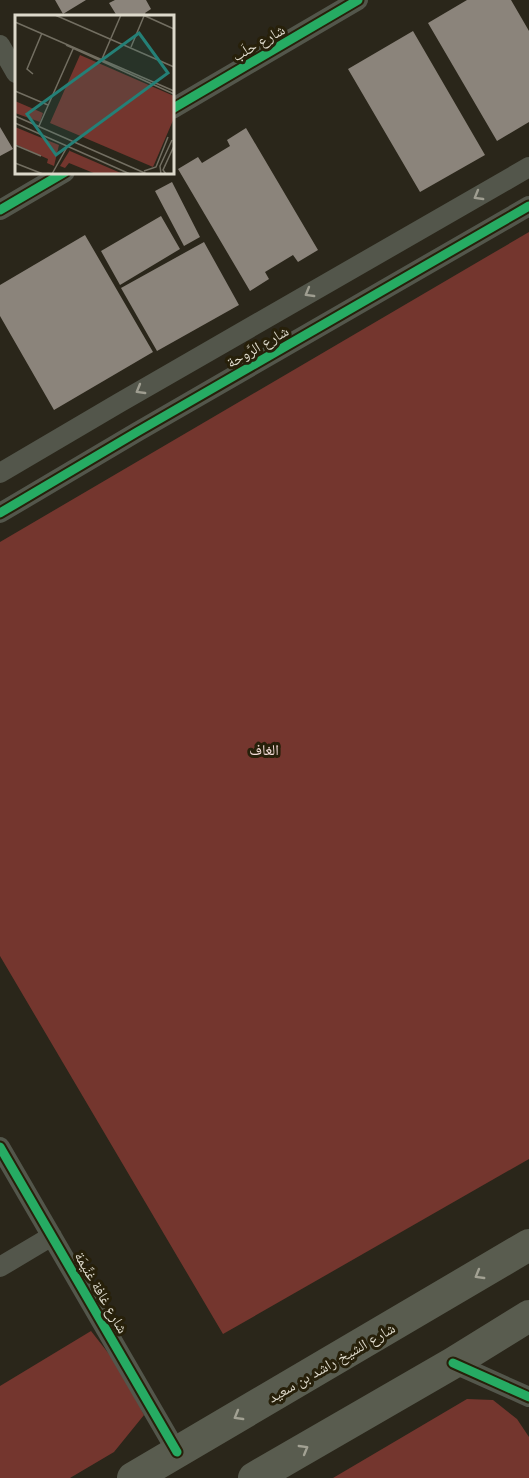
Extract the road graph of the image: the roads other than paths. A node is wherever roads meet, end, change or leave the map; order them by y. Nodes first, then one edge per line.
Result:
1 (358, 0) edge
2 (0, 45) edge
3 (15, 71) edge
4 (174, 108) edge
5 (529, 166) edge
6 (61, 174) edge
7 (529, 206) edge
8 (0, 210) edge
9 (0, 473) edge
10 (0, 513) edge
11 (0, 1147) edge
12 (52, 1236) junction
13 (529, 1245) edge
14 (0, 1267) edge
15 (529, 1316) edge
16 (453, 1363) junction
17 (529, 1397) edge
18 (177, 1452) junction
19 (133, 1478) edge
20 (254, 1478) edge

1 - 4 street, شارع حلَب
2 - 3 street
5 -> 9 street, شارع الرَّوحة
6 - 8 street
7 - 10 street, شارع الرَّوحة
11 - 12 street, شارع غافة غنَّيمَة
12 - 14 street
12 - 18 street, شارع غافة غنَّيمَة
13 -> 18 main road, شارع الشيخ راشد بن سعيد
15 - 16 main road
16 - 17 street
20 -> 16 main road
18 - 19 main road, شارع الشيخ راشد بن سعيد

